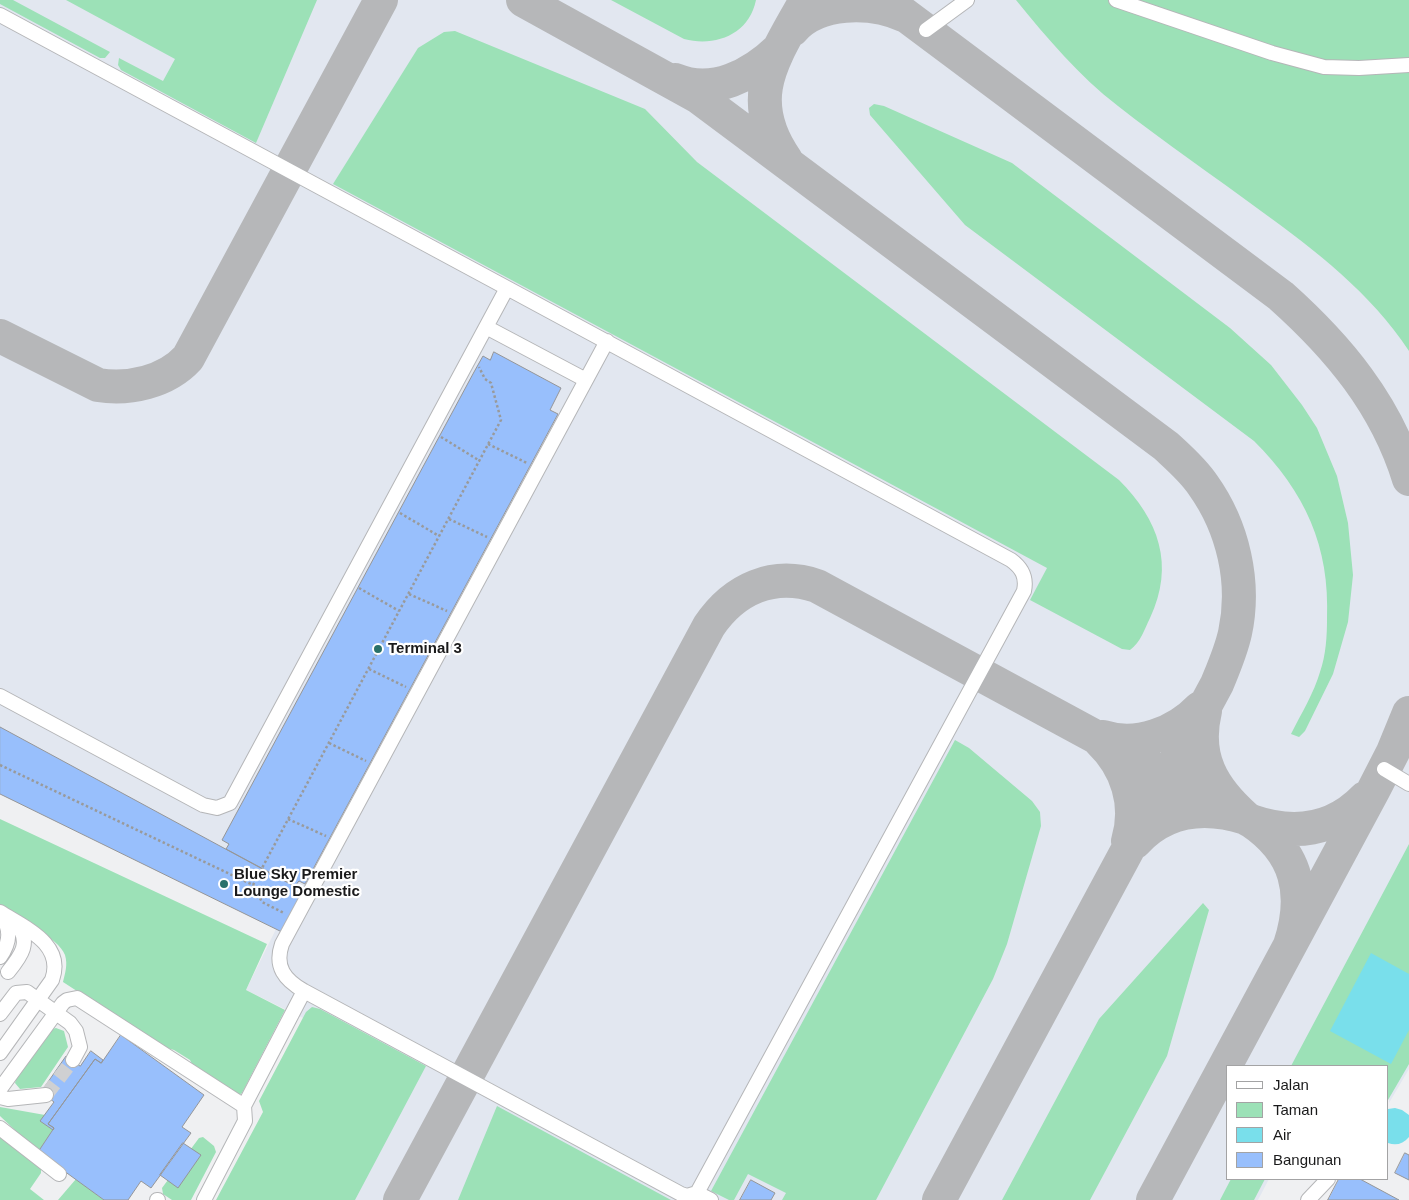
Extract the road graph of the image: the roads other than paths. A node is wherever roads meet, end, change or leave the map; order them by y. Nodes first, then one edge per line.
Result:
1 (967, 0) edge
2 (1116, 0) edge
3 (0, 15) edge
4 (926, 30) dead end
5 (1409, 65) edge
6 (507, 288) junction
7 (486, 327) junction
8 (607, 341) junction
9 (586, 380) junction
10 (0, 696) edge
11 (1384, 769) dead end
12 (1409, 784) edge
13 (0, 914) edge
14 (16, 923) junction
15 (2, 968) edge
16 (304, 991) junction
17 (38, 1000) junction
18 (56, 1013) junction
19 (0, 1014) edge
20 (0, 1053) edge
21 (74, 1060) tunnel mouth
22 (0, 1089) edge
23 (46, 1096) dead end
24 (0, 1097) edge
25 (244, 1106) junction
26 (0, 1128) edge
27 (59, 1174) dead end
28 (1327, 1180) edge
29 (697, 1192) junction
30 (204, 1200) edge
31 (711, 1200) edge
32 (1308, 1200) edge

1 - 4 lane
2 - 5 lane
3 - 6 lane
6 - 7 lane
6 - 8 lane
7 - 9 lane
7 - 10 lane
8 - 9 lane
8 - 29 lane
9 - 16 lane
11 - 12 lane
13 - 14 lane
13 - 15 lane
14 - 15 lane
14 - 17 lane
16 - 25 lane
16 - 29 lane
17 - 18 lane
17 - 19 lane
17 - 20 lane
18 - 21 lane
18 - 22 lane
18 - 25 lane
23 - 24 lane
25 - 30 lane
26 - 27 lane
28 - 32 lane
29 - 31 lane

